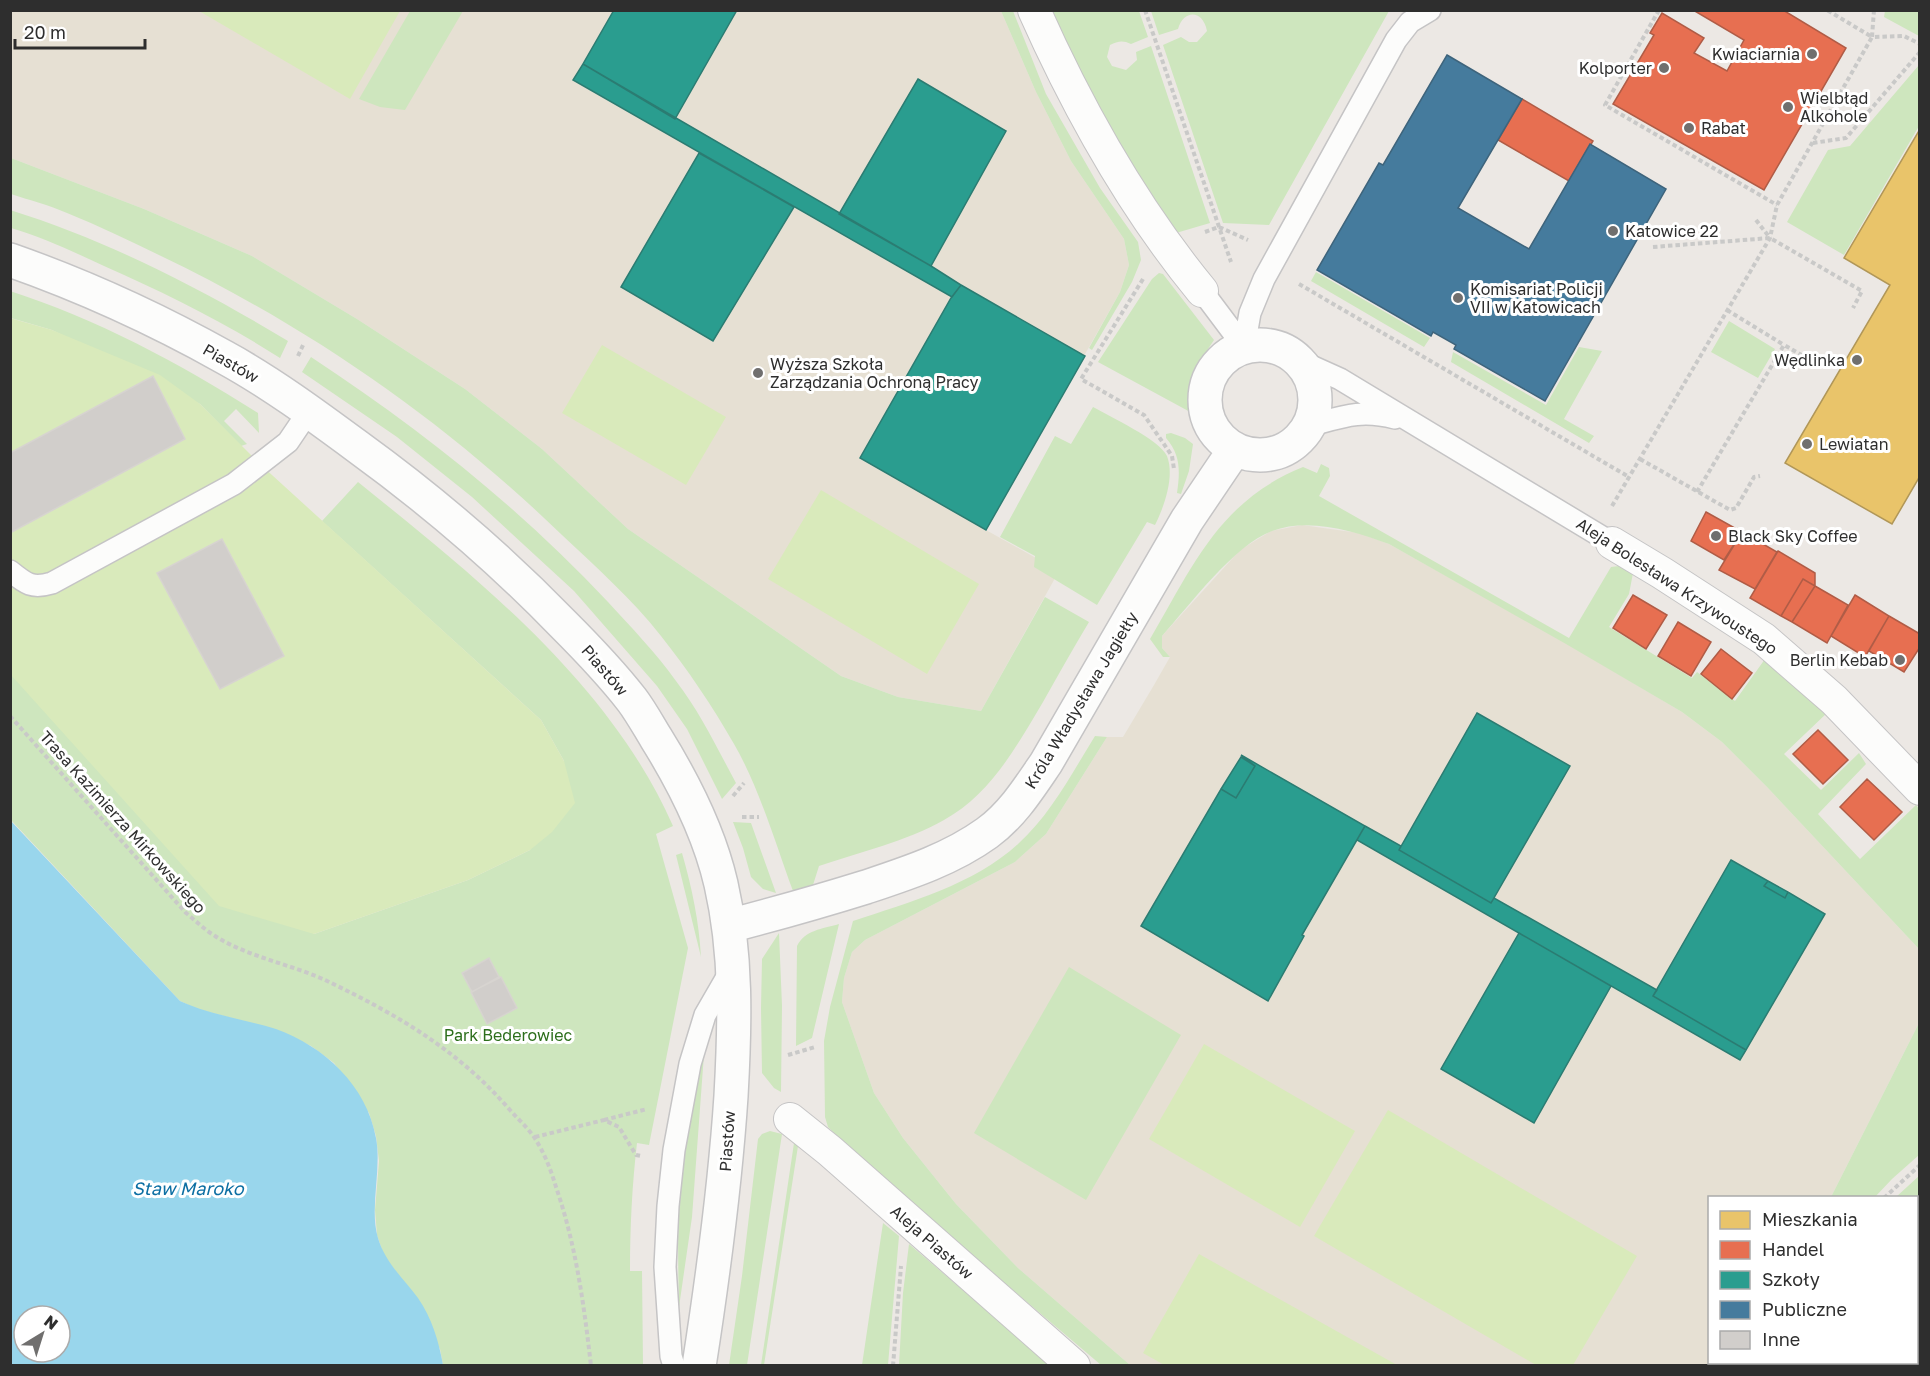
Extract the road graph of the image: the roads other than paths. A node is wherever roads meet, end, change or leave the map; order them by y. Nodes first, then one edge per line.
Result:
1 (1034, 10) edge
2 (1430, 10) edge
3 (10, 260) edge
4 (1202, 291) joint
5 (1244, 347) junction
6 (1300, 362) junction
7 (309, 411) junction
8 (1407, 420) junction
9 (1308, 426) junction
10 (1235, 449) junction
11 (1604, 538) joint
12 (10, 571) edge
13 (1920, 789) edge
14 (729, 926) junction
15 (733, 966) junction
16 (790, 1119) dead end
17 (674, 1365) edge
18 (699, 1365) edge
19 (1074, 1365) edge

1 - 4 street
2 - 5 lane
3 - 7 street, Piastów
4 - 5 lane
5 - 6 street
5 - 10 street
6 - 8 lane, Aleja Bolesława Krzywoustego
6 - 9 street
7 - 12 lane
7 - 14 street, Piastów
8 - 9 lane, Aleja Bolesława Krzywoustego
8 - 11 lane, Aleja Bolesława Krzywoustego
9 - 10 street
10 - 14 street, Króla Władysława Jagiełły
11 - 13 street, Aleja Bolesława Krzywoustego
14 - 15 street, Piastów
15 - 17 lane
15 - 18 street, Piastów
16 - 19 street, Aleja Piastów

